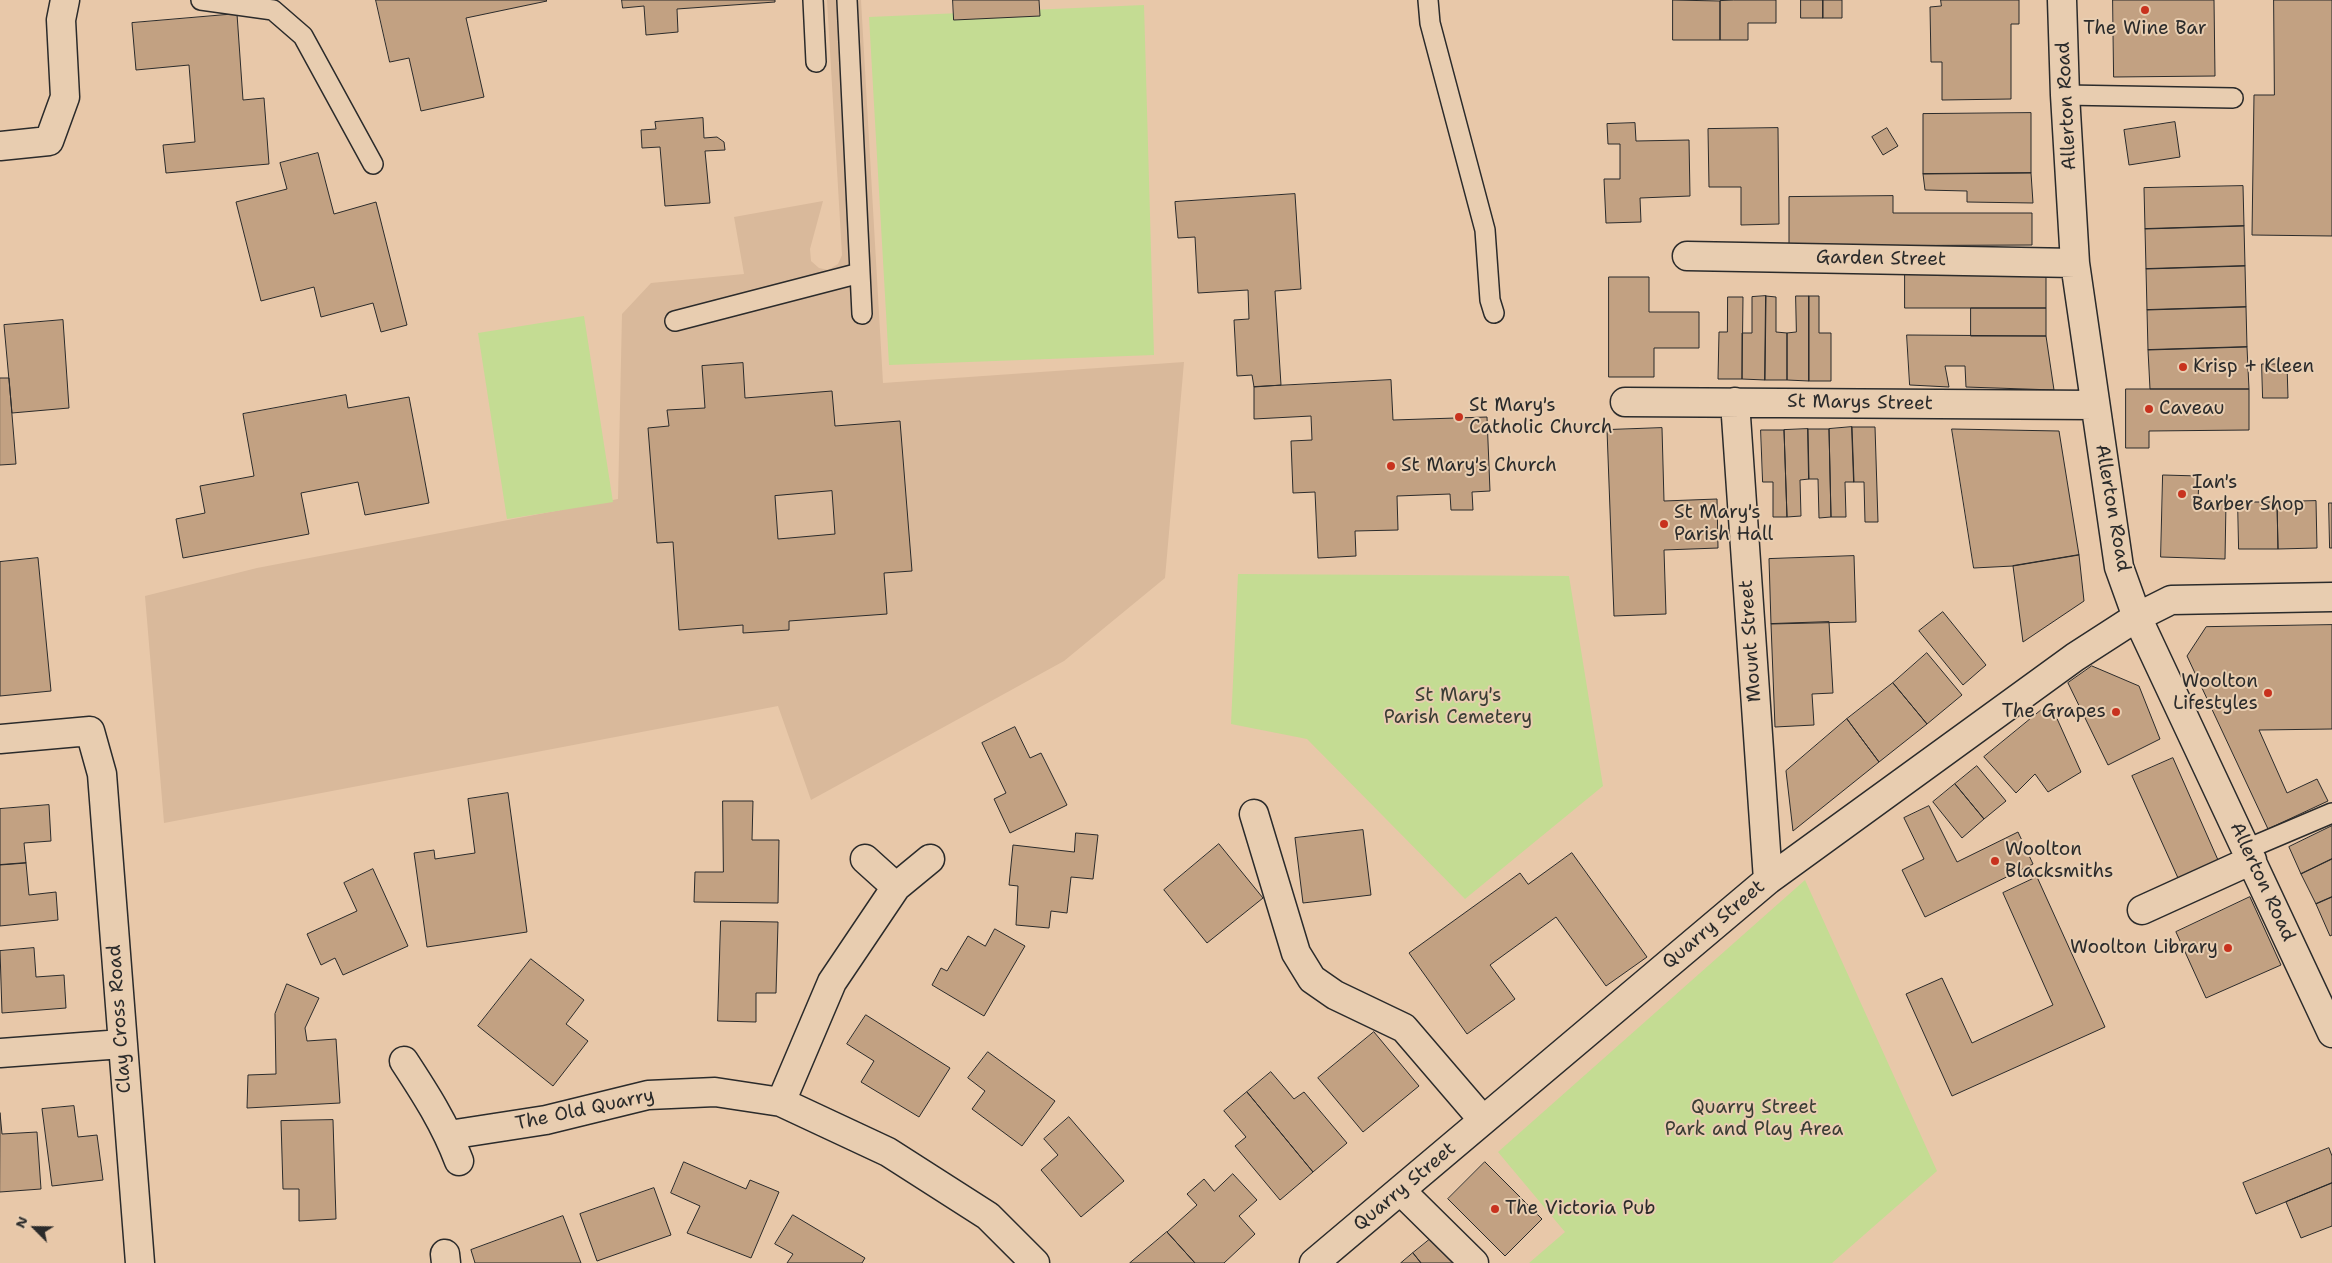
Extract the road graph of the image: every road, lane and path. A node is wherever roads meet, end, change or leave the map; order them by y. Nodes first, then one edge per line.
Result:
1 (65, 0) edge
2 (201, 0) edge
3 (813, 0) edge
4 (847, 0) edge
5 (1428, 0) edge
6 (2062, 0) edge
7 (816, 62) dead end
8 (2065, 95) junction
9 (2233, 98) dead end
10 (0, 146) edge
11 (373, 164) dead end
12 (1687, 256) dead end
13 (2076, 263) junction
14 (860, 273) junction
15 (1494, 313) dead end
16 (862, 314) dead end
17 (674, 321) dead end
18 (1625, 402) dead end
19 (1735, 402) junction
20 (2095, 405) junction
21 (2332, 597) edge
22 (2137, 617) junction
23 (0, 739) edge
24 (2332, 813) edge
25 (1254, 814) dead end
26 (2249, 854) junction
27 (865, 859) dead end
28 (930, 859) dead end
29 (1768, 880) junction
30 (896, 887) junction
31 (2142, 910) dead end
32 (2332, 1033) edge
33 (122, 1044) junction
34 (0, 1053) edge
35 (404, 1061) dead end
36 (781, 1102) junction
37 (1483, 1120) junction
38 (449, 1135) junction
39 (458, 1161) dead end
40 (1401, 1191) junction
41 (140, 1263) edge
42 (1035, 1263) edge
43 (1314, 1263) edge
44 (1474, 1263) edge

1 - 10 street
2 - 11 lane
3 - 7 lane
4 - 14 lane
5 - 15 lane
6 - 8 street, Allerton Road
8 - 9 lane
8 - 13 street, Allerton Road
12 - 13 street, Garden Street
13 - 20 street, Allerton Road
14 - 16 lane
14 - 17 lane
18 - 19 street, St Marys Street
19 - 20 street, St Marys Street
19 - 29 street, Mount Street
20 - 22 street, Allerton Road
21 - 22 street, Quarry Street
22 - 26 street, Allerton Road
22 - 29 street, Quarry Street
23 - 33 street, Clay Cross Road
24 - 26 lane
25 - 37 street
26 - 31 street
26 - 32 street, Allerton Road
27 - 30 street
28 - 30 street
29 - 37 street, Quarry Street
30 - 36 street
33 - 34 street
33 - 41 street, Clay Cross Road
35 - 38 street
36 - 38 street, The Old Quarry
36 - 42 street, The Old Quarry
37 - 40 street, Quarry Street
38 - 39 street
40 - 43 street, Quarry Street
40 - 44 street

